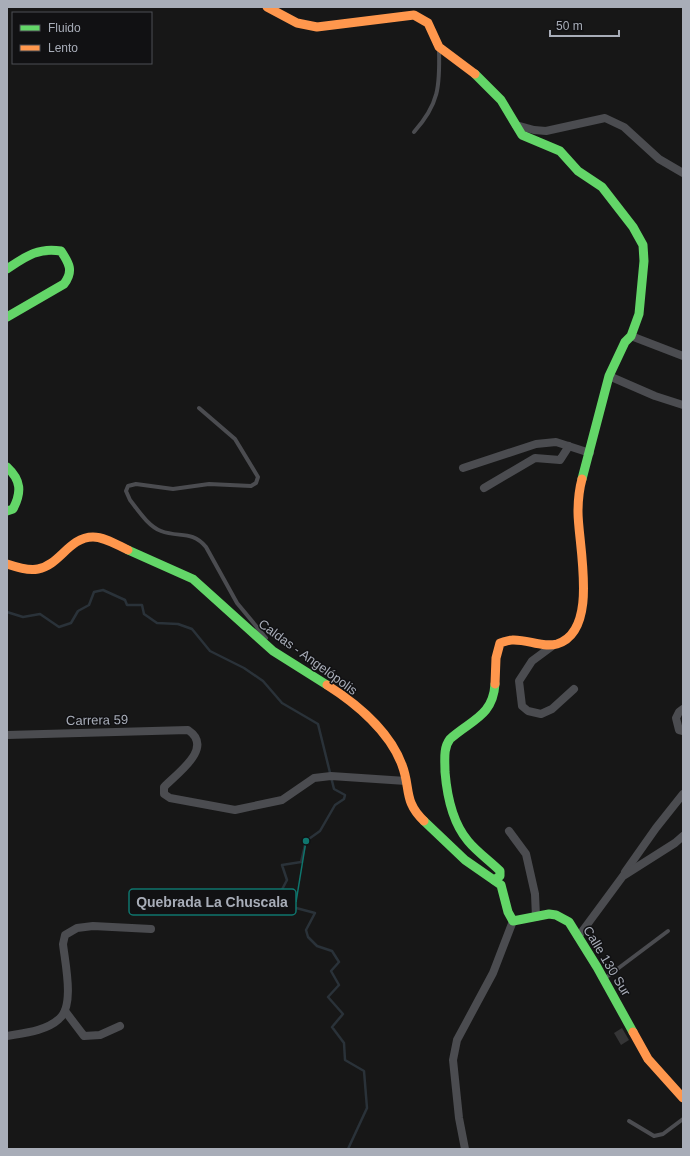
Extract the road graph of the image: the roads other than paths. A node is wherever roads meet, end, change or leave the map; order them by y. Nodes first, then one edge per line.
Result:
1 (267, 7) edge
2 (439, 48) junction
3 (516, 125) junction
4 (414, 132) dead end
5 (683, 173) edge
6 (7, 269) edge
7 (7, 317) edge
8 (631, 336) junction
9 (683, 356) edge
10 (609, 376) junction
11 (683, 405) edge
12 (199, 408) dead end
13 (569, 446) junction
14 (590, 453) junction
15 (7, 467) edge
16 (463, 468) dead end
17 (484, 488) dead end
18 (7, 511) edge
19 (7, 564) edge
20 (556, 644) junction
21 (273, 651) junction
22 (574, 689) dead end
23 (683, 709) edge
24 (683, 731) edge
25 (7, 735) edge
26 (406, 781) junction
27 (683, 794) edge
28 (509, 831) dead end
29 (683, 836) edge
30 (623, 876) junction
31 (494, 880) junction
32 (536, 917) junction
33 (513, 920) junction
34 (151, 929) dead end
35 (668, 931) dead end
36 (578, 937) junction
37 (604, 979) junction
38 (65, 1011) junction
39 (120, 1026) dead end
40 (7, 1036) edge
41 (683, 1098) edge
42 (683, 1119) edge
43 (629, 1121) dead end
44 (465, 1149) edge

1 - 2 street
2 - 3 street
2 - 4 lane
3 - 5 street
3 - 8 street
6 - 7 street
8 - 9 street
8 - 10 street
10 - 11 street
10 - 14 street
12 - 21 lane
13 - 14 street
13 - 16 street
13 - 17 street
14 - 20 street
15 - 18 street
19 - 21 street, Caldas - Angelópolis
20 - 22 street
20 - 31 street
21 - 26 street, Caldas - Angelópolis
23 - 24 street
25 - 26 street, Carrera 59
26 - 31 street, Caldas - Angelópolis
27 - 30 street
28 - 32 street
29 - 30 street
30 - 36 street
31 - 33 street
32 - 33 street, Calle 130 Sur
32 - 36 street, Calle 130 Sur
33 - 44 street
34 - 38 street
35 - 37 lane
36 - 37 street, Calle 130 Sur
37 - 41 street, Calle 130 Sur
38 - 39 street
38 - 40 street
42 - 43 lane

